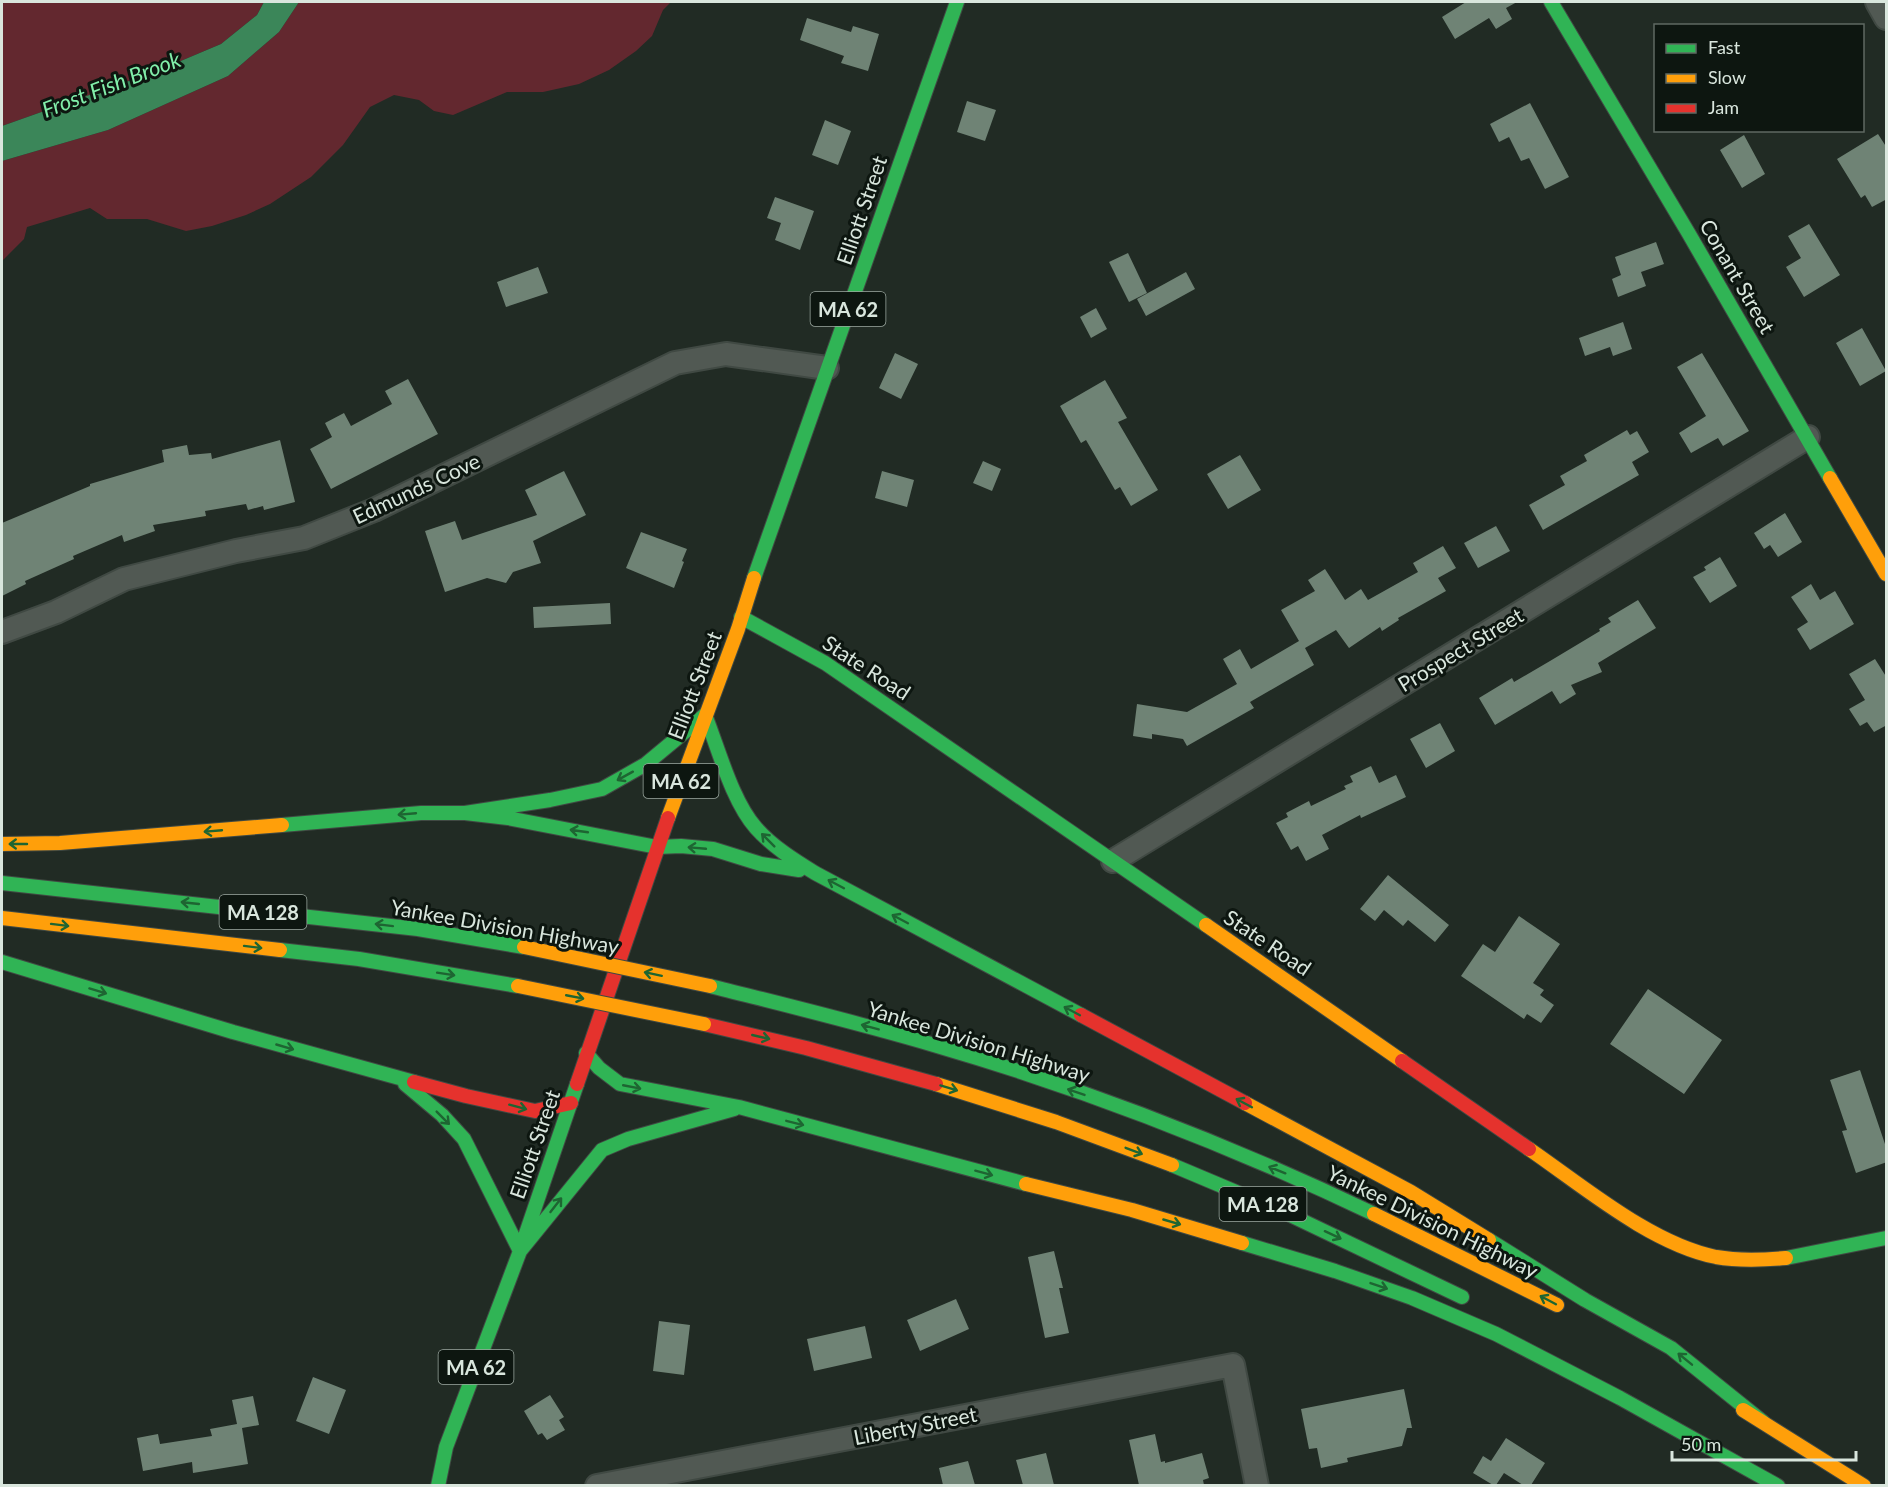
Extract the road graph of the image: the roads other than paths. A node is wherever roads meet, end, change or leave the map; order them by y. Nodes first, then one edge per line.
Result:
1 (957, 2) edge
2 (1551, 2) edge
3 (1876, 2) edge
4 (1887, 18) edge
5 (827, 368) junction
6 (1808, 437) junction
7 (1887, 574) edge
8 (741, 617) junction
9 (2, 632) edge
10 (705, 715) junction
11 (465, 813) junction
12 (2, 844) edge
13 (657, 848) junction
14 (1113, 861) junction
15 (815, 873) junction
16 (2, 883) edge
17 (2, 918) edge
18 (2, 962) edge
19 (586, 1053) junction
20 (399, 1079) junction
21 (571, 1103) junction
22 (739, 1107) junction
23 (1887, 1238) edge
24 (520, 1251) junction
25 (1475, 1304) dead end
26 (1574, 1314) dead end
27 (1585, 1364) dead end
28 (1684, 1376) dead end
29 (1763, 1422) junction
30 (438, 1485) edge
31 (597, 1485) edge
32 (1257, 1485) edge
33 (1778, 1485) edge
34 (1864, 1485) edge

1 - 5 main road, Elliott Street / MA 62
2 - 6 main road, Conant Street
3 - 4 street
5 - 8 main road, Elliott Street / MA 62
5 - 9 street, Edmunds Cove
6 - 7 main road, Conant Street
6 - 14 street, Prospect Street
8 - 10 main road, Elliott Street / MA 62
8 - 14 main road, State Road
10 -> 11 main road
10 - 13 main road, Elliott Street / MA 62
15 -> 10 main road
11 -> 12 main road
13 -> 11 main road
15 -> 13 main road
13 - 19 main road, Elliott Street / MA 62
14 - 23 main road, State Road
29 -> 15 main road
26 -> 16 main road, Yankee Division Highway / MA 128, bridge
17 -> 25 main road, MA 128, bridge
18 -> 20 main road
19 - 21 main road, Elliott Street / MA 62
19 -> 22 main road
20 -> 21 main road
20 -> 24 main road
21 - 24 main road, Elliott Street / MA 62
24 -> 22 main road
22 -> 33 main road
24 - 30 main road, Elliott Street / MA 62
27 - 33 main road
28 - 29 main road
29 - 34 main road
31 - 32 street, Liberty Street

